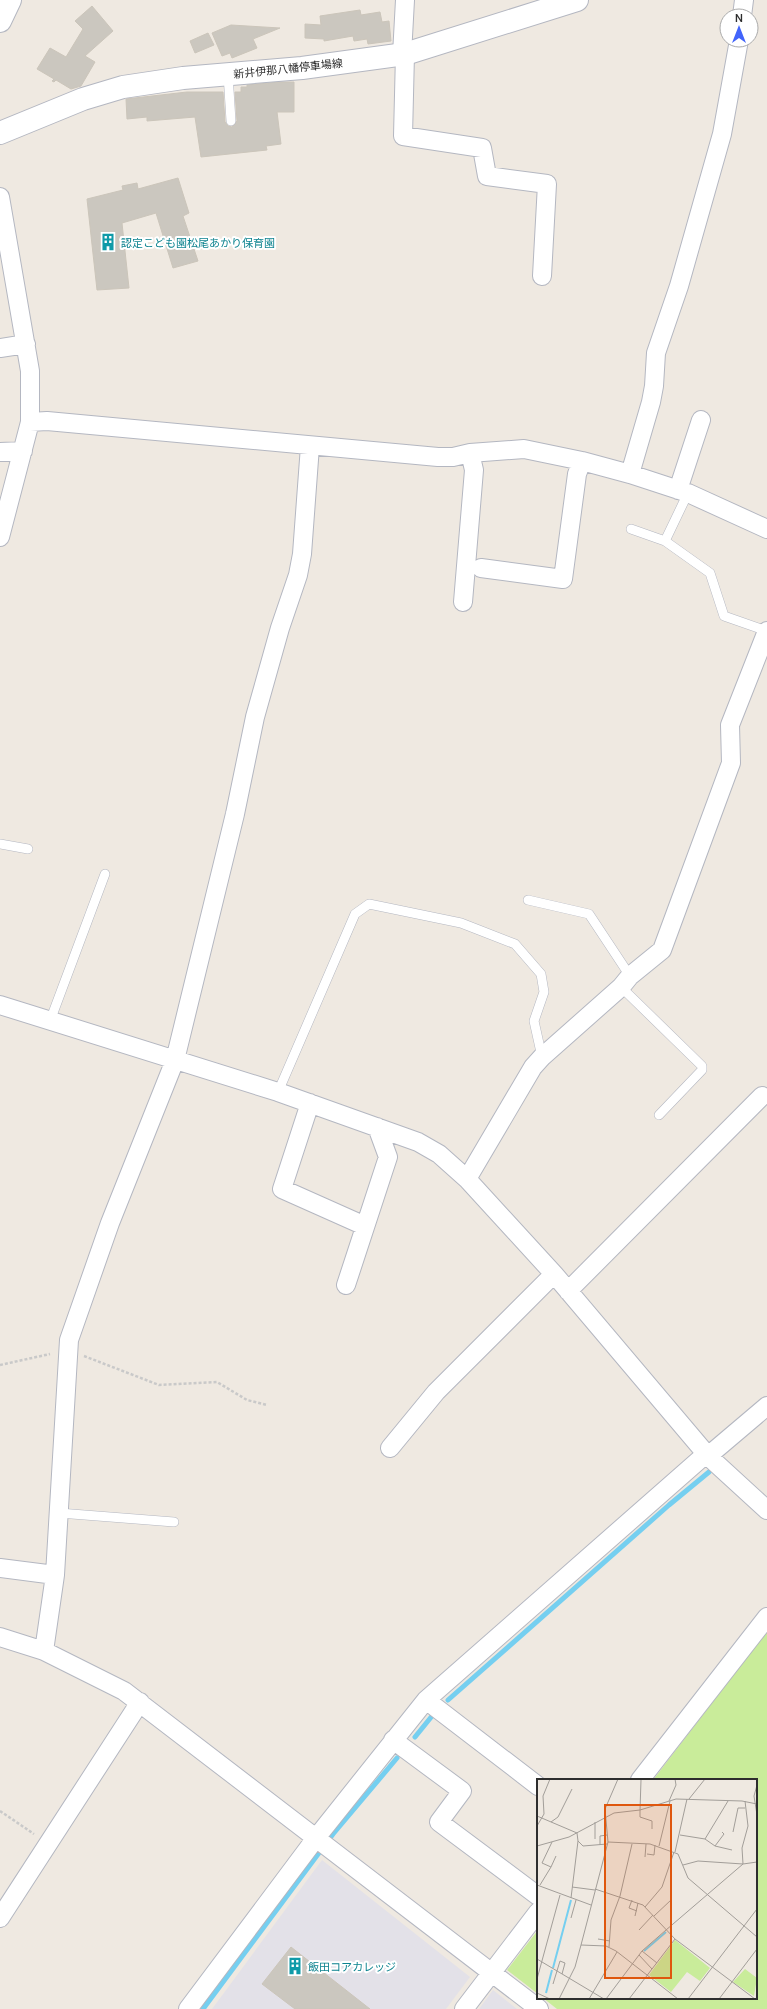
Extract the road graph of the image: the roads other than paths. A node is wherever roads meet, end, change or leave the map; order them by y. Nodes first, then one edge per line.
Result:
1 (10, 0) edge
2 (406, 0) edge
3 (577, 0) edge
4 (0, 21) edge
5 (738, 48) edge
6 (404, 55) junction
7 (228, 74) junction
8 (231, 121) dead end
9 (0, 133) edge
10 (0, 197) edge
11 (542, 276) dead end
12 (26, 344) junction
13 (0, 348) edge
14 (701, 420) dead end
15 (30, 422) junction
16 (310, 446) junction
17 (23, 451) junction
18 (0, 452) edge
19 (470, 453) junction
20 (582, 461) junction
21 (630, 474) junction
22 (683, 492) junction
23 (631, 528) dead end
24 (767, 529) edge
25 (0, 537) edge
26 (665, 541) junction
27 (481, 568) dead end
28 (463, 602) dead end
29 (767, 631) edge
30 (0, 844) edge
31 (28, 849) dead end
32 (105, 874) dead end
33 (528, 900) dead end
34 (625, 981) junction
35 (0, 1005) edge
36 (50, 1021) junction
37 (542, 1057) junction
38 (175, 1060) junction
39 (278, 1092) junction
40 (762, 1096) dead end
41 (310, 1103) junction
42 (659, 1116) dead end
43 (377, 1127) junction
44 (467, 1179) junction
45 (366, 1226) junction
46 (554, 1274) junction
47 (346, 1285) dead end
48 (568, 1291) junction
49 (767, 1406) edge
50 (390, 1448) dead end
51 (707, 1455) junction
52 (767, 1510) edge
53 (59, 1512) junction
54 (174, 1522) dead end
55 (0, 1568) edge
56 (55, 1575) junction
57 (767, 1617) edge
58 (0, 1638) edge
59 (44, 1651) junction
60 (426, 1700) junction
61 (140, 1702) junction
62 (393, 1740) junction
63 (641, 1779) edge
64 (537, 1785) edge
65 (322, 1843) junction
66 (537, 1895) edge
67 (537, 1913) edge
68 (0, 1918) edge
69 (492, 1972) junction
70 (188, 2009) edge
71 (464, 2009) edge
72 (539, 2009) edge

1 - 4 main road
2 - 6 street
3 - 6 main road, 新井伊那八幡停車場線
5 - 21 street
6 - 7 main road, 新井伊那八幡停車場線
6 - 11 street
7 - 8 lane
7 - 9 main road, 新井伊那八幡停車場線
10 - 12 street
12 - 13 street
12 - 15 street
14 - 22 street
15 - 16 street
15 - 17 street
16 - 19 street
16 - 38 street
17 - 18 street
17 - 25 street
19 - 20 street
19 - 28 street
20 - 21 street
20 - 27 street
21 - 22 street
22 - 24 street
22 - 26 lane
23 - 26 lane
26 - 29 lane
29 - 34 street
30 - 31 lane
32 - 36 lane
33 - 34 lane
34 - 37 street
34 - 42 lane
35 - 36 street
36 - 38 street
37 - 39 lane
37 - 44 street
38 - 39 street
38 - 53 street
39 - 41 street
40 - 48 street
41 - 43 street
41 - 45 street
43 - 44 street
43 - 45 street
44 - 46 street
45 - 47 street
46 - 48 street
46 - 50 street
48 - 51 street
49 - 51 street
51 - 52 street
51 - 60 street
53 - 54 lane
53 - 56 street
55 - 56 street
56 - 59 street
57 - 63 street
58 - 59 street
59 - 61 street
60 - 62 street
60 - 64 street
61 - 65 street
61 - 68 street
62 - 65 street
62 - 66 street
65 - 69 street
65 - 70 street
67 - 69 street
69 - 71 street
69 - 72 street

